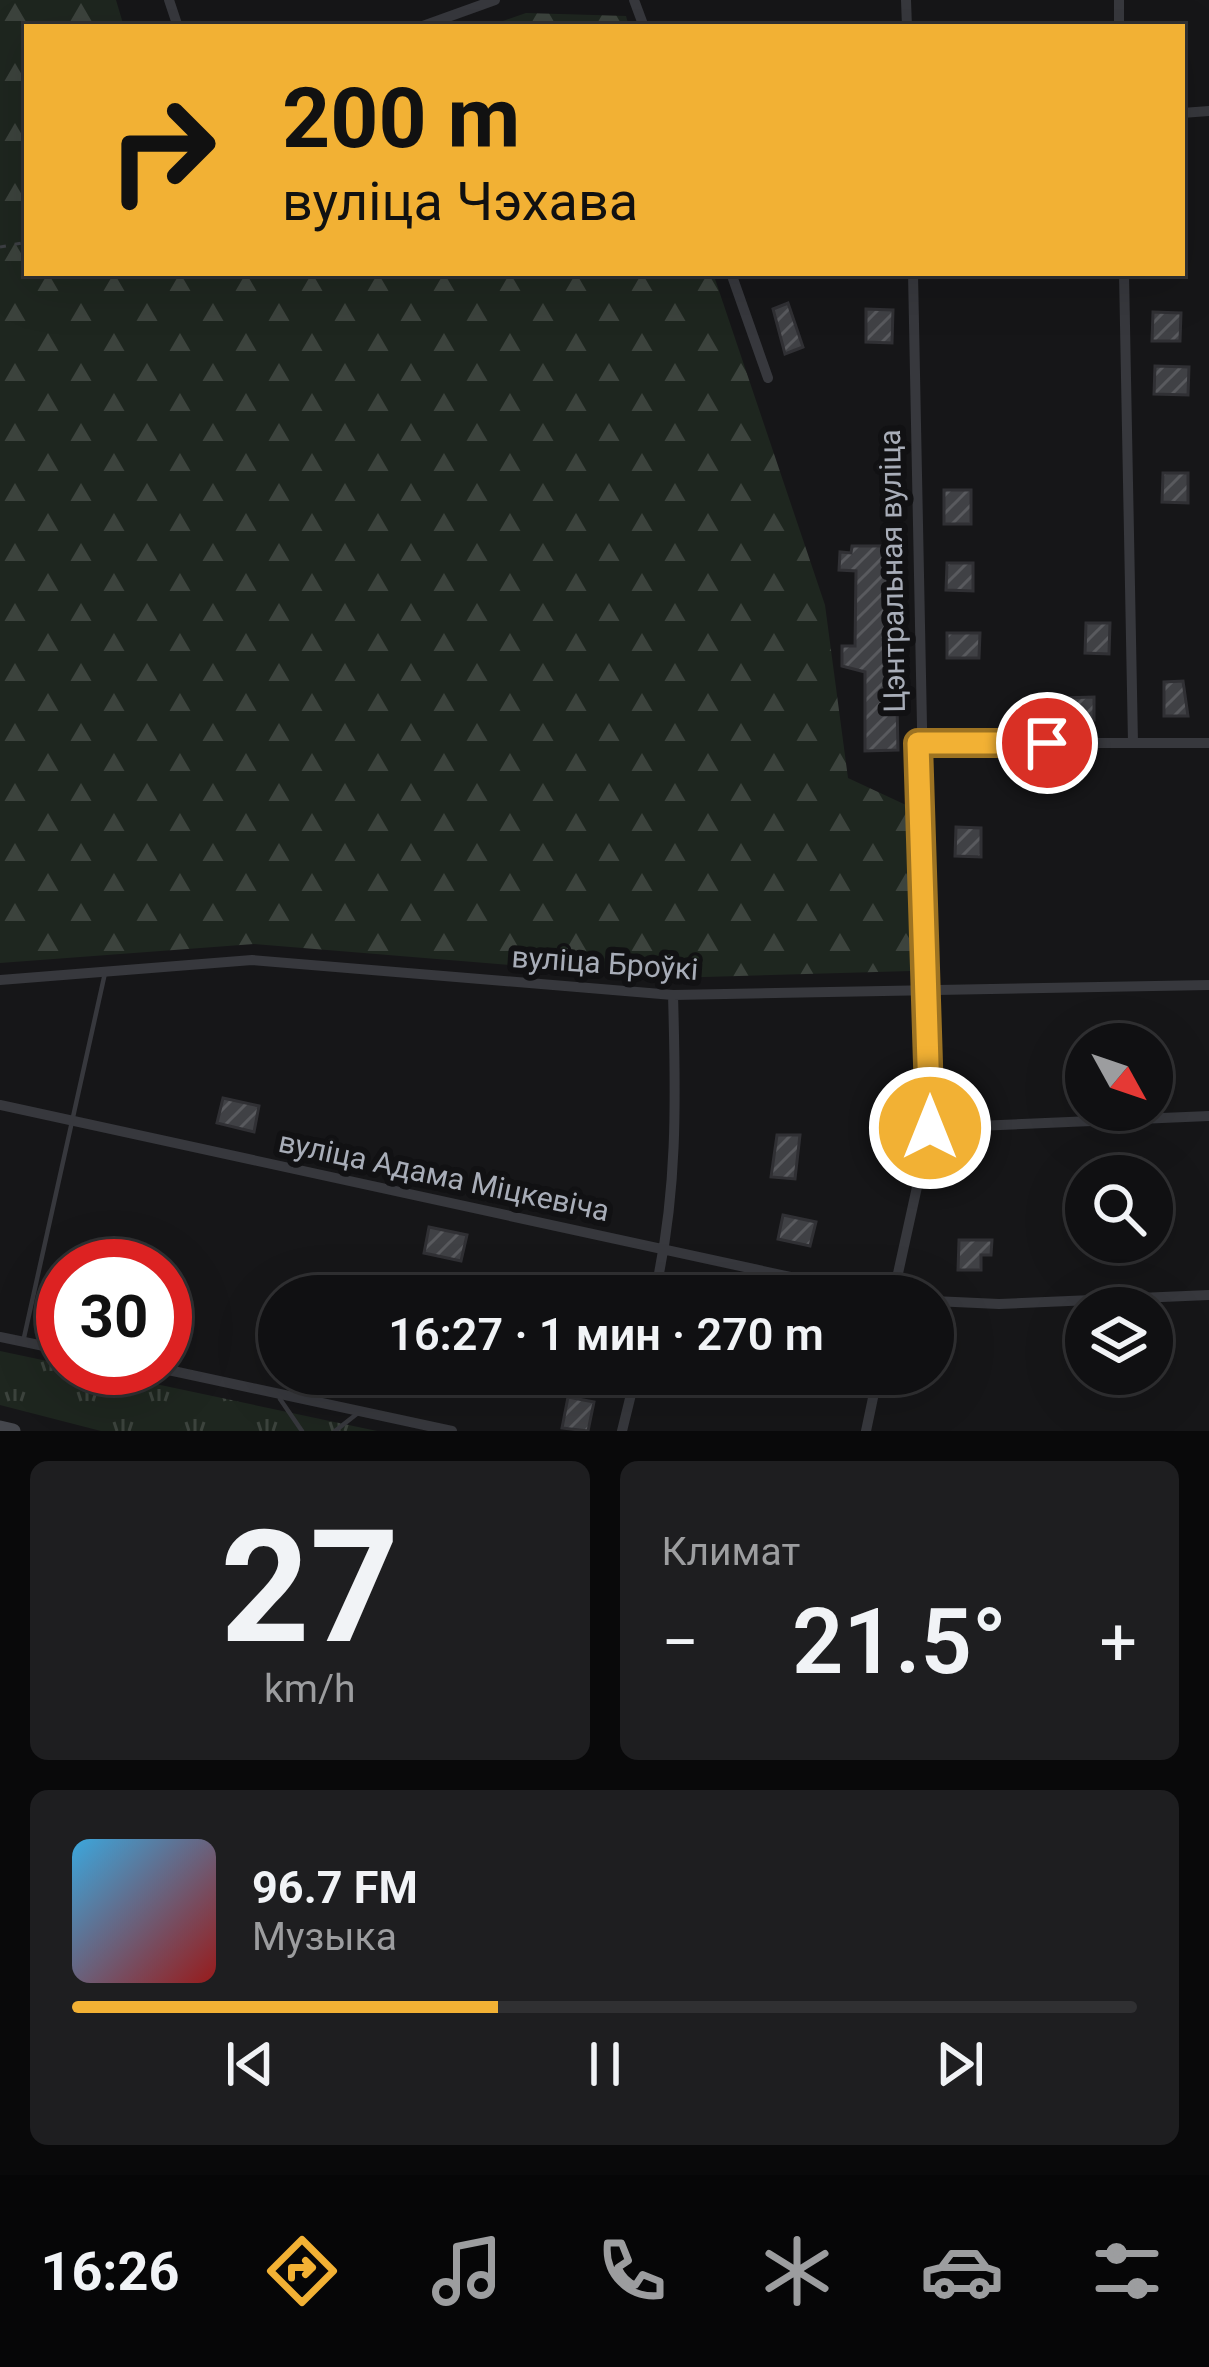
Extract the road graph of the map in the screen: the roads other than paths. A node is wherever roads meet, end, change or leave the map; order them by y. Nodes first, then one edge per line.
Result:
1 (495, 0) edge
2 (429, 24) edge
3 (732, 276) edge
4 (914, 276) edge
5 (1124, 276) edge
6 (768, 378) dead end
7 (1209, 742) edge
8 (918, 743) junction
9 (1133, 743) junction
10 (105, 973) junction
11 (0, 980) edge
12 (1209, 985) edge
13 (928, 988) junction
14 (673, 995) junction
15 (0, 1105) edge
16 (1209, 1116) edge
17 (75, 1122) junction
18 (930, 1128) junction
19 (665, 1248) junction
20 (659, 1275) edge
21 (785, 1275) edge
22 (898, 1275) edge
23 (1209, 1294) edge
24 (954, 1302) edge
25 (0, 1337) edge
26 (22, 1342) junction
27 (36, 1345) edge
28 (192, 1374) edge
29 (258, 1386) edge
30 (277, 1395) edge
31 (298, 1395) edge
32 (631, 1395) edge
33 (874, 1395) edge
34 (363, 1411) junction
35 (0, 1428) edge
36 (13, 1431) edge
37 (302, 1431) edge
38 (335, 1431) edge
39 (452, 1431) edge
40 (622, 1431) edge
41 (866, 1431) edge

1 - 2 street
3 - 6 street
4 - 8 street, Цэнтральная вуліца
5 - 9 street
7 - 9 street
8 - 9 street
8 - 13 street, Цэнтральная вуліца
10 - 11 street, вуліца Броўкі
10 - 14 street, вуліца Броўкі
10 - 17 lane
12 - 13 street, вуліца Броўкі
13 - 14 street, вуліца Броўкі
13 - 18 street, Цэнтральная вуліца
14 - 19 street
15 - 17 street, вуліца Адама Міцкевіча
16 - 18 street
17 - 19 street, вуліца Адама Міцкевіча
17 - 26 lane
18 - 22 street, Цэнтральная вуліца
19 - 20 street
19 - 21 street, вуліца Адама Міцкевіча
23 - 24 street
25 - 26 street
26 - 27 street
28 - 29 street
30 - 37 lane
31 - 34 street
32 - 40 street
33 - 41 street
34 - 38 lane
34 - 39 street
35 - 36 street

